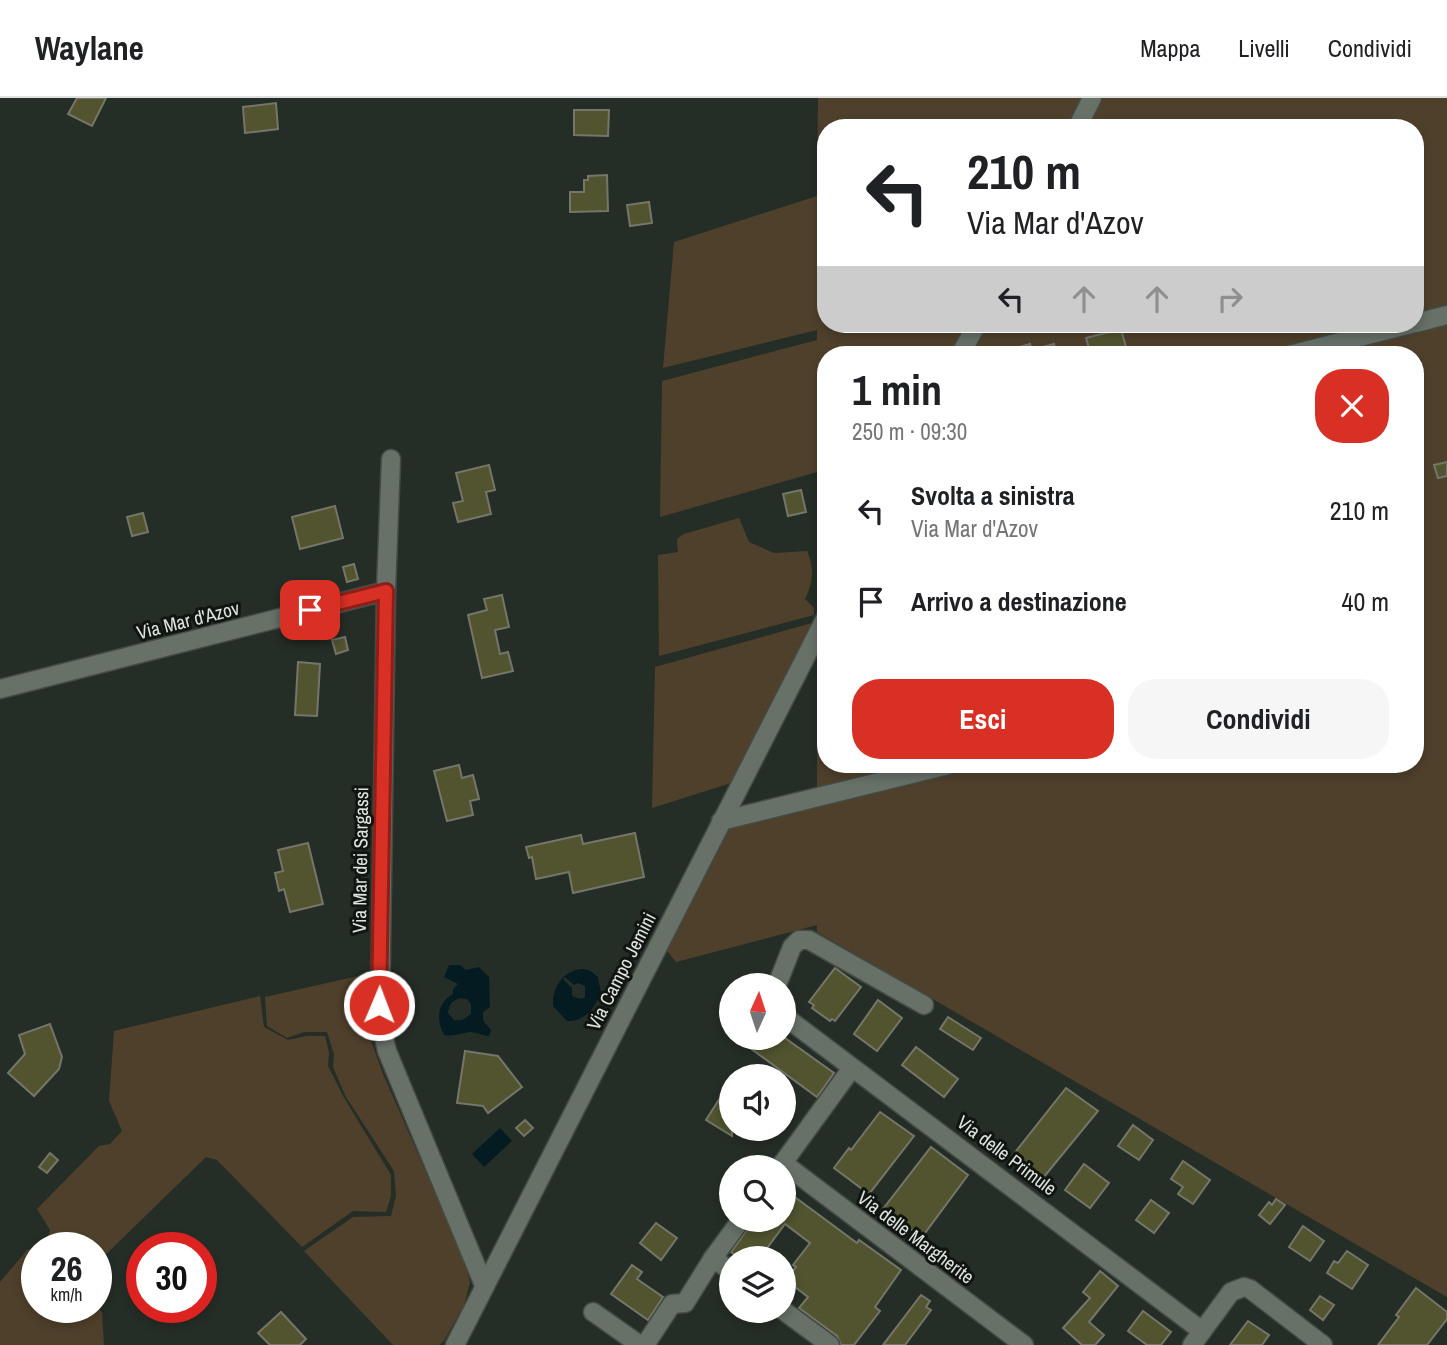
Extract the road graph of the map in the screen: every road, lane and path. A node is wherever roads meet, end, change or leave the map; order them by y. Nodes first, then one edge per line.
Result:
1 (1092, 98) edge
2 (1082, 119) edge
3 (1447, 315) edge
4 (1424, 321) edge
5 (1375, 333) edge
6 (1324, 346) edge
7 (391, 458) dead end
8 (386, 591) junction
9 (817, 634) edge
10 (0, 689) edge
11 (916, 773) edge
12 (721, 821) junction
13 (782, 973) edge
14 (924, 1005) dead end
15 (796, 1025) edge
16 (852, 1068) junction
17 (788, 1155) edge
18 (796, 1176) edge
19 (732, 1232) edge
20 (713, 1258) junction
21 (719, 1262) edge
22 (484, 1285) junction
23 (593, 1312) dead end
24 (796, 1320) edge
25 (1197, 1338) edge
26 (455, 1345) edge
27 (643, 1345) edge
28 (830, 1345) edge
29 (1024, 1345) edge
30 (1324, 1345) edge

1 - 2 street
3 - 4 street
5 - 6 street
7 - 8 street, Via Mar dei Sargassi
8 - 10 street, Via Mar d'Azov
8 - 22 street, Via Mar dei Sargassi
9 - 12 street, Via Campo Jemini
11 - 12 street
12 - 22 street, Via Campo Jemini
13 - 14 street
15 - 16 street, Via delle Primule
16 - 17 street
16 - 25 street, Via delle Primule
18 - 29 street, Via delle Margherite
19 - 20 street
20 - 21 street
20 - 27 street
22 - 26 street, Via Campo Jemini
23 - 27 street
24 - 28 street
25 - 30 street

